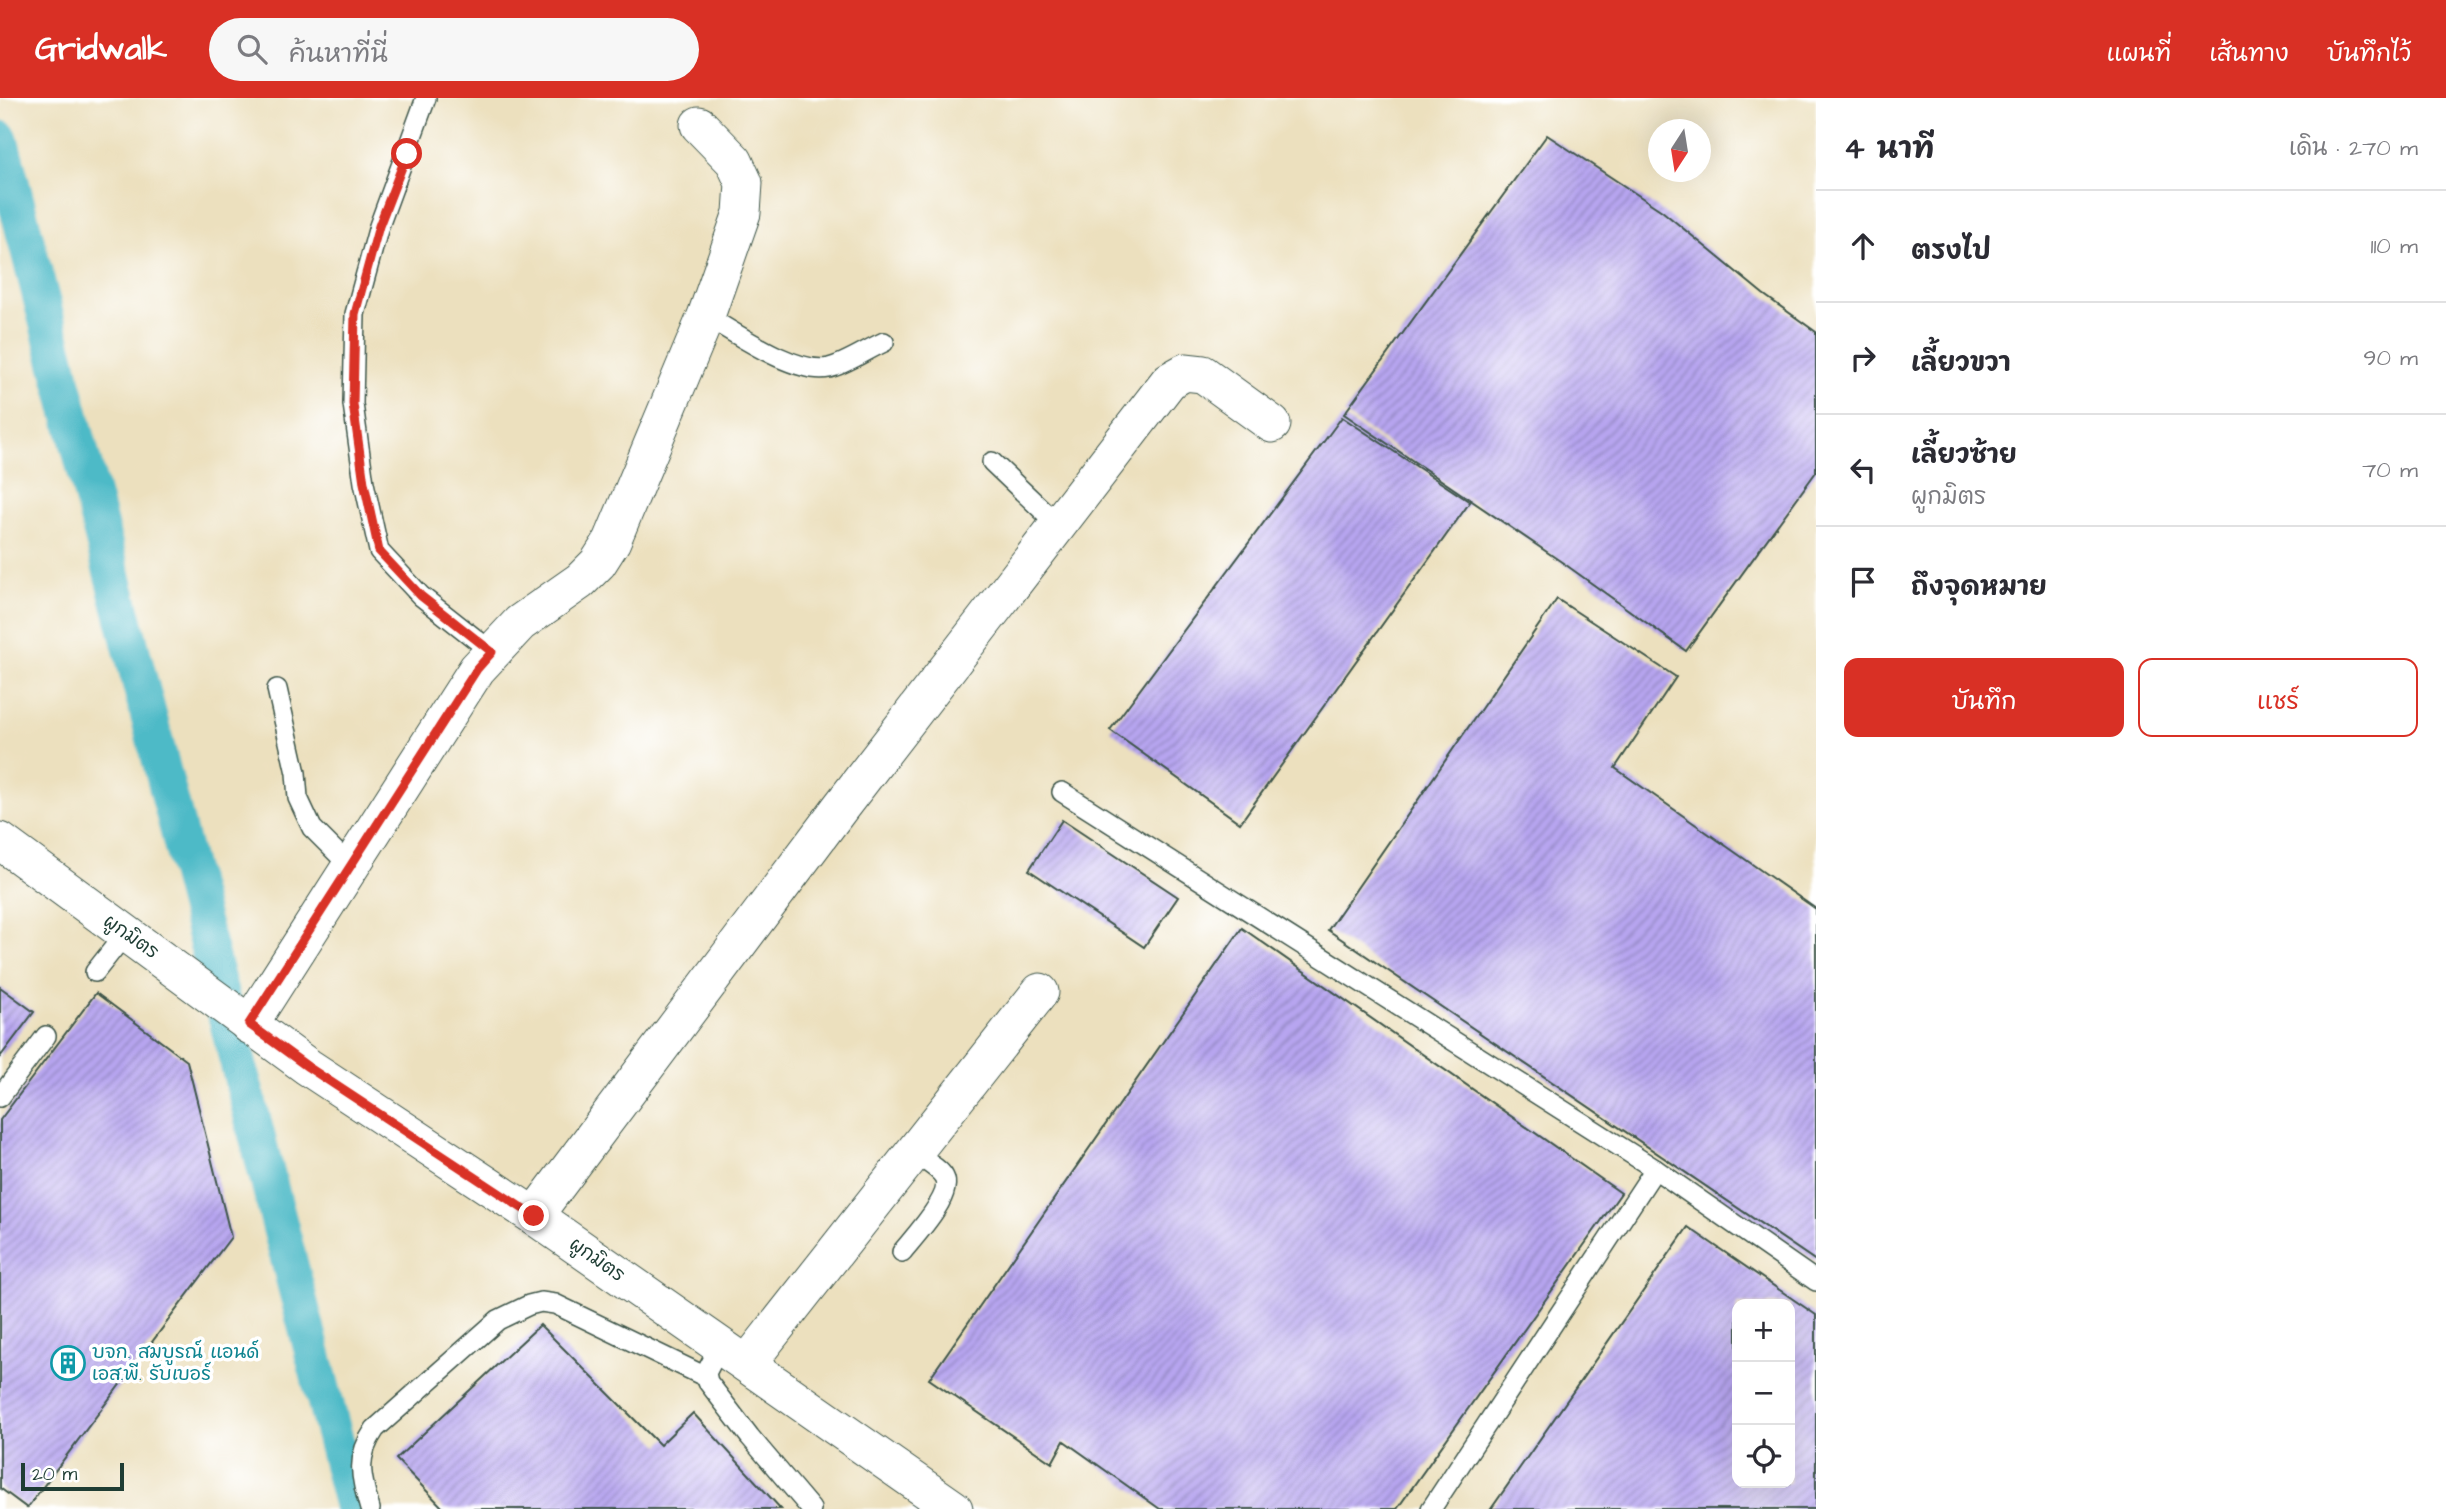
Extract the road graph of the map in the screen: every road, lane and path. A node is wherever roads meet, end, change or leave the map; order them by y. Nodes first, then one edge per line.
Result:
1 (426, 98) edge
2 (699, 125) dead end
3 (705, 316) junction
4 (884, 342) dead end
5 (1272, 424) dead end
6 (992, 462) dead end
7 (1058, 525) junction
8 (492, 652) junction
9 (277, 689) dead end
10 (1062, 792) dead end
11 (0, 841) edge
12 (351, 866) junction
13 (125, 934) junction
14 (95, 972) dead end
15 (1040, 992) dead end
16 (243, 1020) junction
17 (46, 1036) dead end
18 (0, 1097) edge
19 (914, 1153) junction
20 (1655, 1169) junction
21 (534, 1216) junction
22 (902, 1252) dead end
23 (1816, 1281) edge
24 (724, 1362) junction
25 (370, 1509) edge
26 (811, 1509) edge
27 (954, 1509) edge
28 (1431, 1509) edge

1 - 8 lane
2 - 3 street
3 - 4 lane
3 - 8 street
5 - 7 street
6 - 7 lane
7 - 21 street
8 - 12 street
9 - 12 lane
10 - 20 lane
11 - 13 street, ผูกมิตร
12 - 16 street
13 - 14 lane
13 - 16 street, ผูกมิตร
15 - 19 street
16 - 21 street, ผูกมิตร
17 - 18 lane
19 - 22 lane
19 - 24 street
20 - 23 lane
20 - 28 lane
21 - 24 street, ผูกมิตร
24 - 25 lane
24 - 26 lane
24 - 27 street, ผูกมิตร

